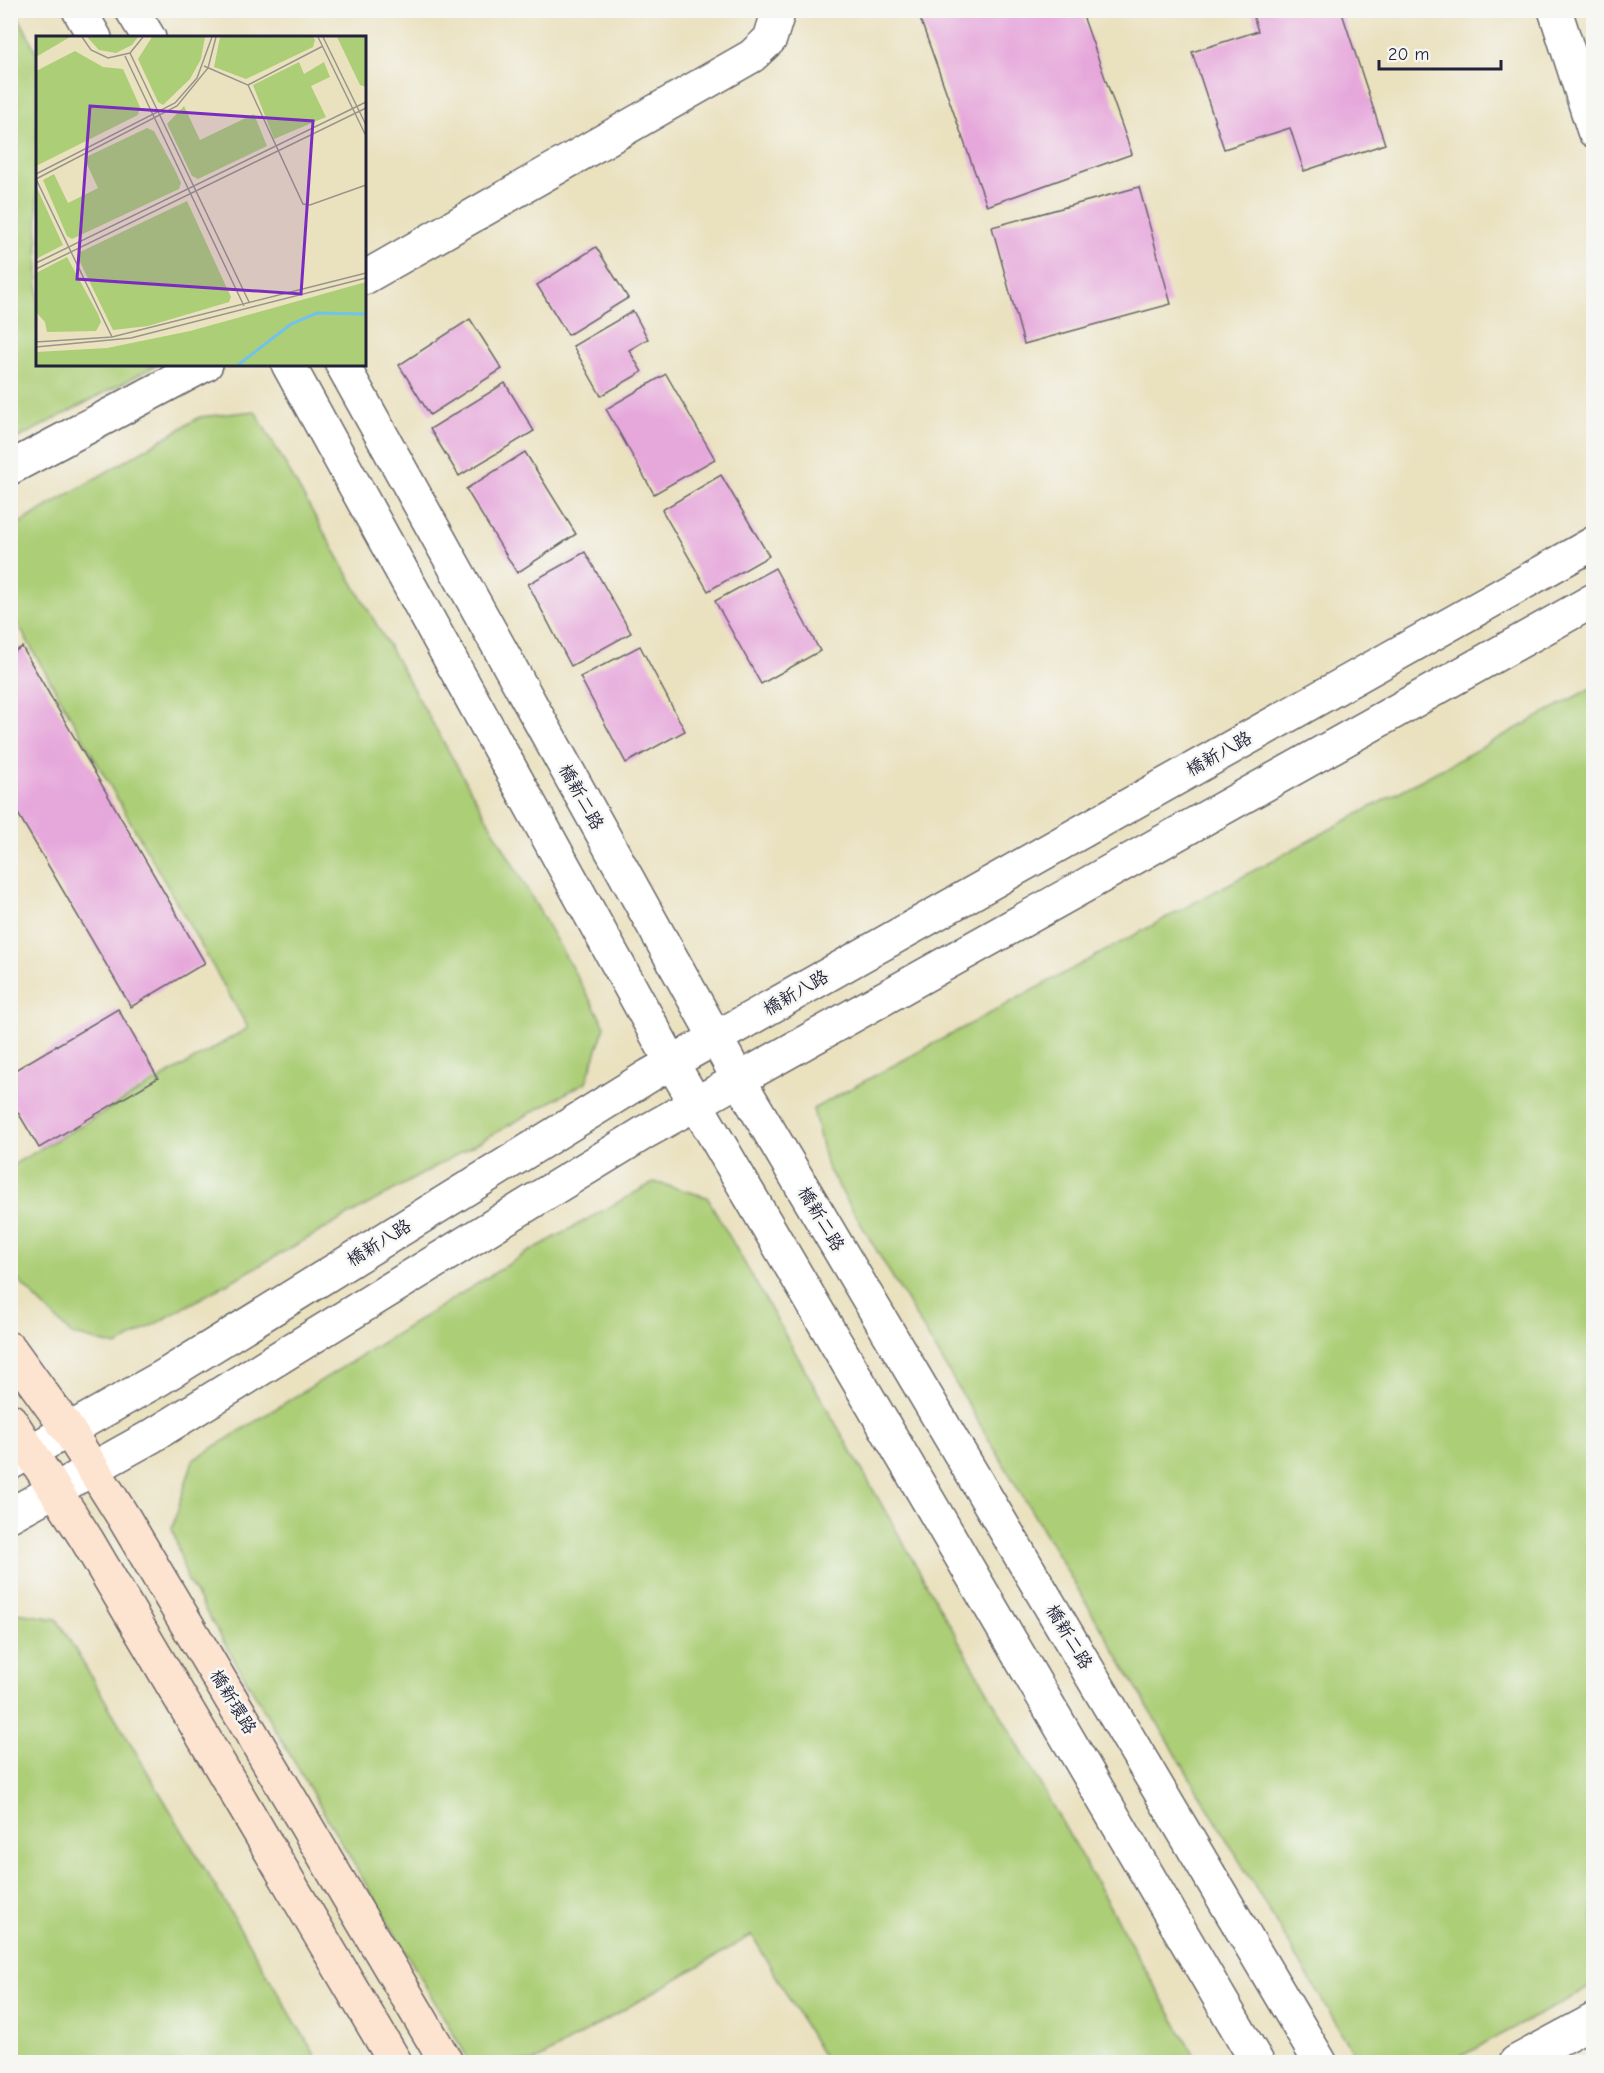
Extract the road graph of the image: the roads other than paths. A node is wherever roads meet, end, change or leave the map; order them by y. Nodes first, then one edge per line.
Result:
1 (79, 10) edge
2 (132, 10) edge
3 (779, 10) edge
4 (1556, 10) edge
5 (94, 36) edge
6 (147, 36) edge
7 (1593, 131) edge
8 (366, 278) edge
9 (202, 366) edge
10 (289, 366) edge
11 (343, 366) edge
12 (10, 468) edge
13 (1593, 543) edge
14 (1593, 600) edge
15 (716, 1038) junction
16 (672, 1063) junction
17 (739, 1080) junction
18 (695, 1104) junction
19 (10, 1349) edge
20 (10, 1420) edge
21 (69, 1431) junction
22 (21, 1457) edge
23 (93, 1470) junction
24 (57, 1490) junction
25 (10, 1515) edge
26 (1593, 2020) edge
27 (395, 2062) edge
28 (446, 2062) edge
29 (1257, 2062) edge
30 (1320, 2062) edge
31 (1516, 2062) edge

1 - 5 street
2 - 6 street
3 - 8 street
4 - 7 street
9 - 12 street
10 - 16 street
11 - 15 street, 橋新二路
13 - 15 street, 橋新八路
14 - 17 street
15 - 16 street, 橋新八路
15 - 17 street, 橋新二路
16 - 18 street
16 - 21 street, 橋新八路
17 - 18 street
17 - 30 street, 橋新二路
18 - 23 street
18 - 29 street
19 - 21 street, 橋新環路
20 - 22 street
21 - 22 street, 橋新八路
21 - 23 street, 橋新環路
22 - 24 street
23 - 24 street
23 - 28 street, 橋新環路
24 - 25 street
24 - 27 street
26 - 31 street

